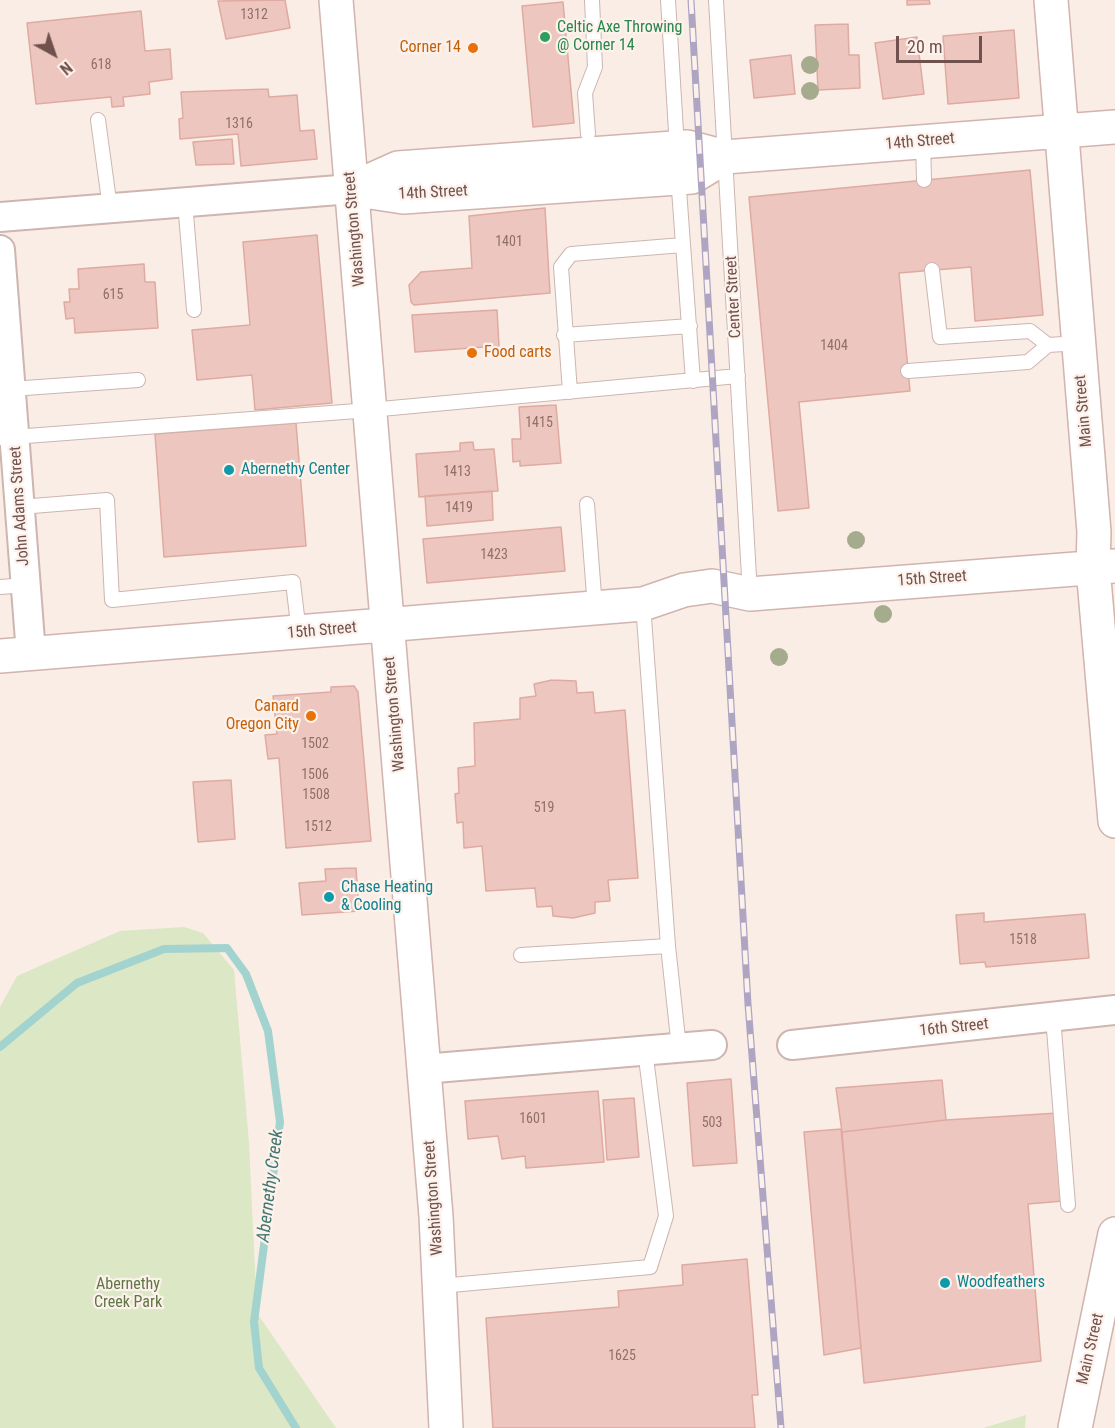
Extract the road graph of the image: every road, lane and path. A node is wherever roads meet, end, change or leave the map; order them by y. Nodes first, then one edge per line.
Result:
1 (336, 0) edge
2 (592, 0) edge
3 (668, 0) edge
4 (716, 0) edge
5 (1051, 0) edge
6 (98, 120) dead end
7 (1115, 127) edge
8 (1062, 130) junction
9 (588, 134) dead end
10 (923, 142) junction
11 (725, 157) junction
12 (678, 162) junction
13 (924, 180) dead end
14 (351, 189) junction
15 (185, 202) junction
16 (110, 208) junction
17 (0, 217) edge
18 (683, 245) junction
19 (0, 250) edge
20 (932, 270) dead end
21 (2, 307) edge
22 (194, 310) dead end
23 (690, 326) junction
24 (564, 335) junction
25 (1063, 344) junction
26 (908, 371) dead end
27 (738, 376) junction
28 (138, 380) dead end
29 (693, 381) junction
30 (11, 389) junction
31 (570, 392) junction
32 (369, 410) junction
33 (7, 437) edge
34 (587, 504) dead end
35 (20, 507) junction
36 (1104, 567) edge
37 (13, 586) edge
38 (750, 594) junction
39 (643, 604) junction
40 (595, 608) junction
41 (387, 626) junction
42 (299, 633) junction
43 (16, 655) edge
44 (1115, 821) edge
45 (668, 946) junction
46 (521, 955) dead end
47 (1115, 1010) edge
48 (1053, 1017) junction
49 (712, 1045) dead end
50 (792, 1045) dead end
51 (680, 1048) junction
52 (645, 1050) junction
53 (423, 1069) junction
54 (1068, 1205) dead end
55 (1115, 1234) edge
56 (440, 1286) junction
57 (446, 1428) edge
58 (1075, 1428) edge

1 - 14 main road, Washington Street
2 - 9 lane
3 - 12 lane
4 - 11 lane, Center Street
5 - 8 main road, Main Street
6 - 16 lane
7 - 8 main road, 14th Street
8 - 10 main road, 14th Street
8 - 25 main road, Main Street
10 - 11 main road, 14th Street
10 - 13 lane
11 - 12 main road, 14th Street
11 - 27 lane, Center Street
12 - 14 main road, 14th Street
12 - 18 lane
14 - 15 street, 14th Street
14 - 32 main road, Washington Street
15 - 16 street, 14th Street
15 - 22 lane
16 - 17 street, 14th Street
18 - 23 lane
18 - 24 lane
19 - 21 street, John Adams Street
20 - 25 lane
21 - 30 street, John Adams Street
23 - 24 lane
23 - 29 lane
24 - 31 lane
25 - 26 lane
25 - 36 main road, Main Street
27 - 29 lane
27 - 38 lane, Center Street
28 - 30 lane
29 - 31 lane
30 - 33 street, John Adams Street
31 - 32 lane
32 - 33 lane
32 - 41 main road, Washington Street
33 - 35 street, John Adams Street
34 - 40 lane
35 - 37 street, John Adams Street
35 - 42 lane
36 - 38 main road, 15th Street
36 - 44 main road, Main Street
37 - 43 street, John Adams Street
38 - 39 main road, 15th Street
39 - 40 main road, 15th Street
39 - 45 lane
40 - 41 main road, 15th Street
41 - 42 main road, 15th Street
41 - 53 main road, Washington Street
42 - 43 main road, 15th Street
45 - 46 lane
45 - 51 lane
47 - 48 street, 16th Street
48 - 50 street, 16th Street
48 - 54 lane
49 - 51 street
51 - 52 street
52 - 53 street
52 - 56 lane
53 - 56 main road, Washington Street
55 - 58 main road, Main Street
56 - 57 main road, Washington Street

